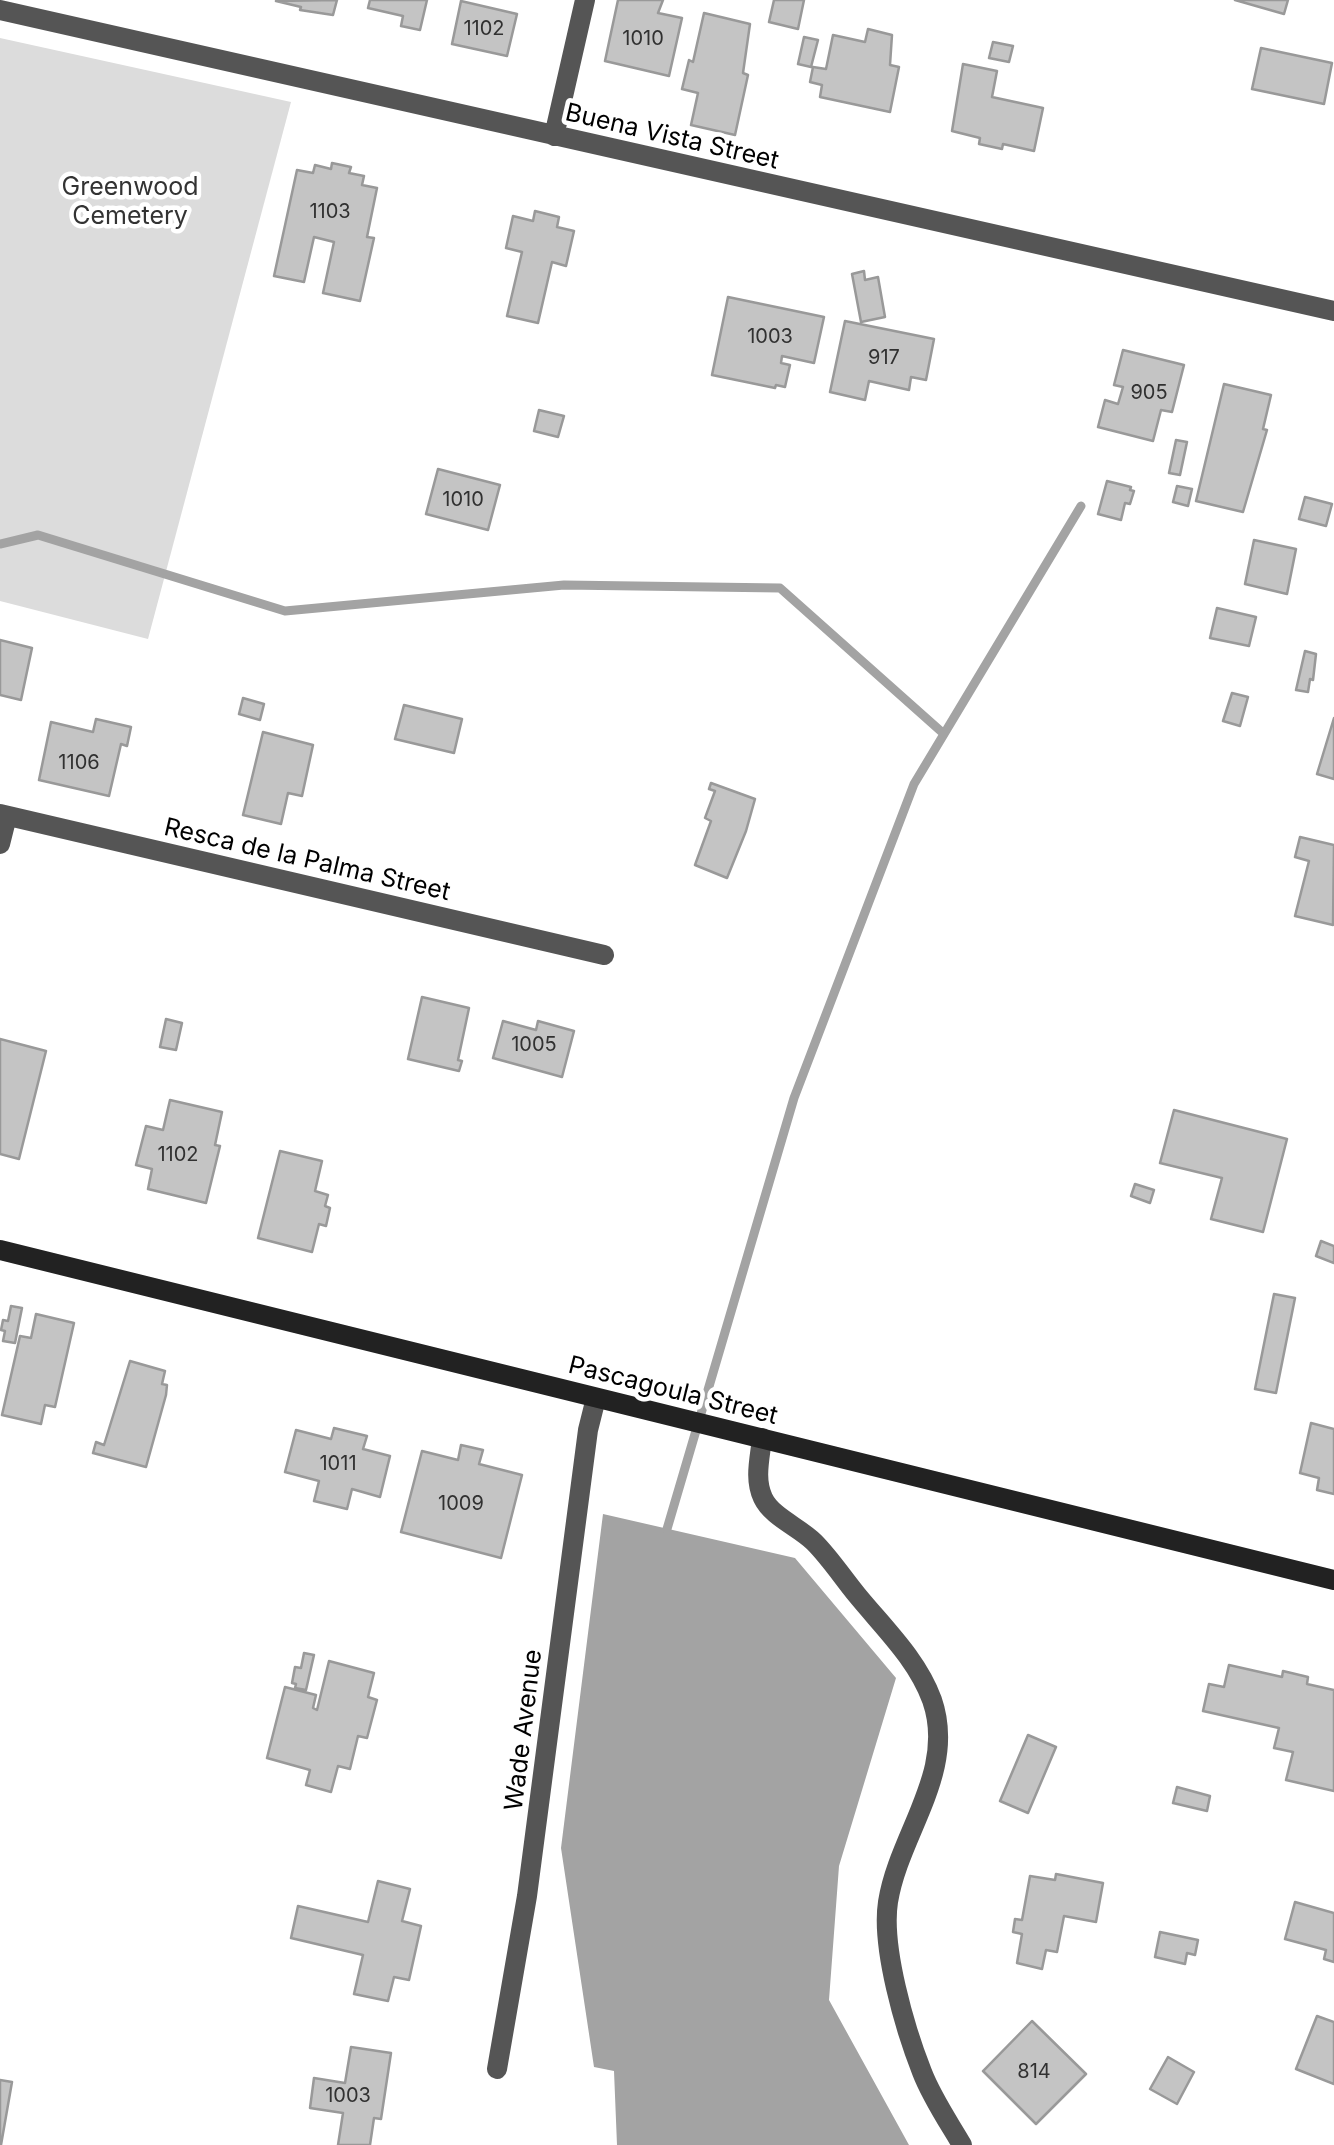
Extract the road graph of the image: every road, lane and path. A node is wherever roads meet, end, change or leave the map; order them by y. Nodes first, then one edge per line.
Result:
1 (585, 0) edge
2 (0, 10) edge
3 (554, 136) junction
4 (1334, 312) edge
5 (3, 815) edge
6 (0, 844) edge
7 (604, 955) dead end
8 (0, 1250) edge
9 (596, 1398) junction
10 (762, 1438) junction
11 (1334, 1580) edge
12 (497, 2069) dead end
13 (962, 2145) edge

1 - 3 street
2 - 3 street, Buena Vista Street
3 - 4 street, Buena Vista Street
5 - 6 street
5 - 7 street, Resca de la Palma Street
8 - 9 street, Pascagoula Street
9 - 10 street, Pascagoula Street
9 - 12 street, Wade Avenue
10 - 11 street, Pascagoula Street
10 - 13 street

